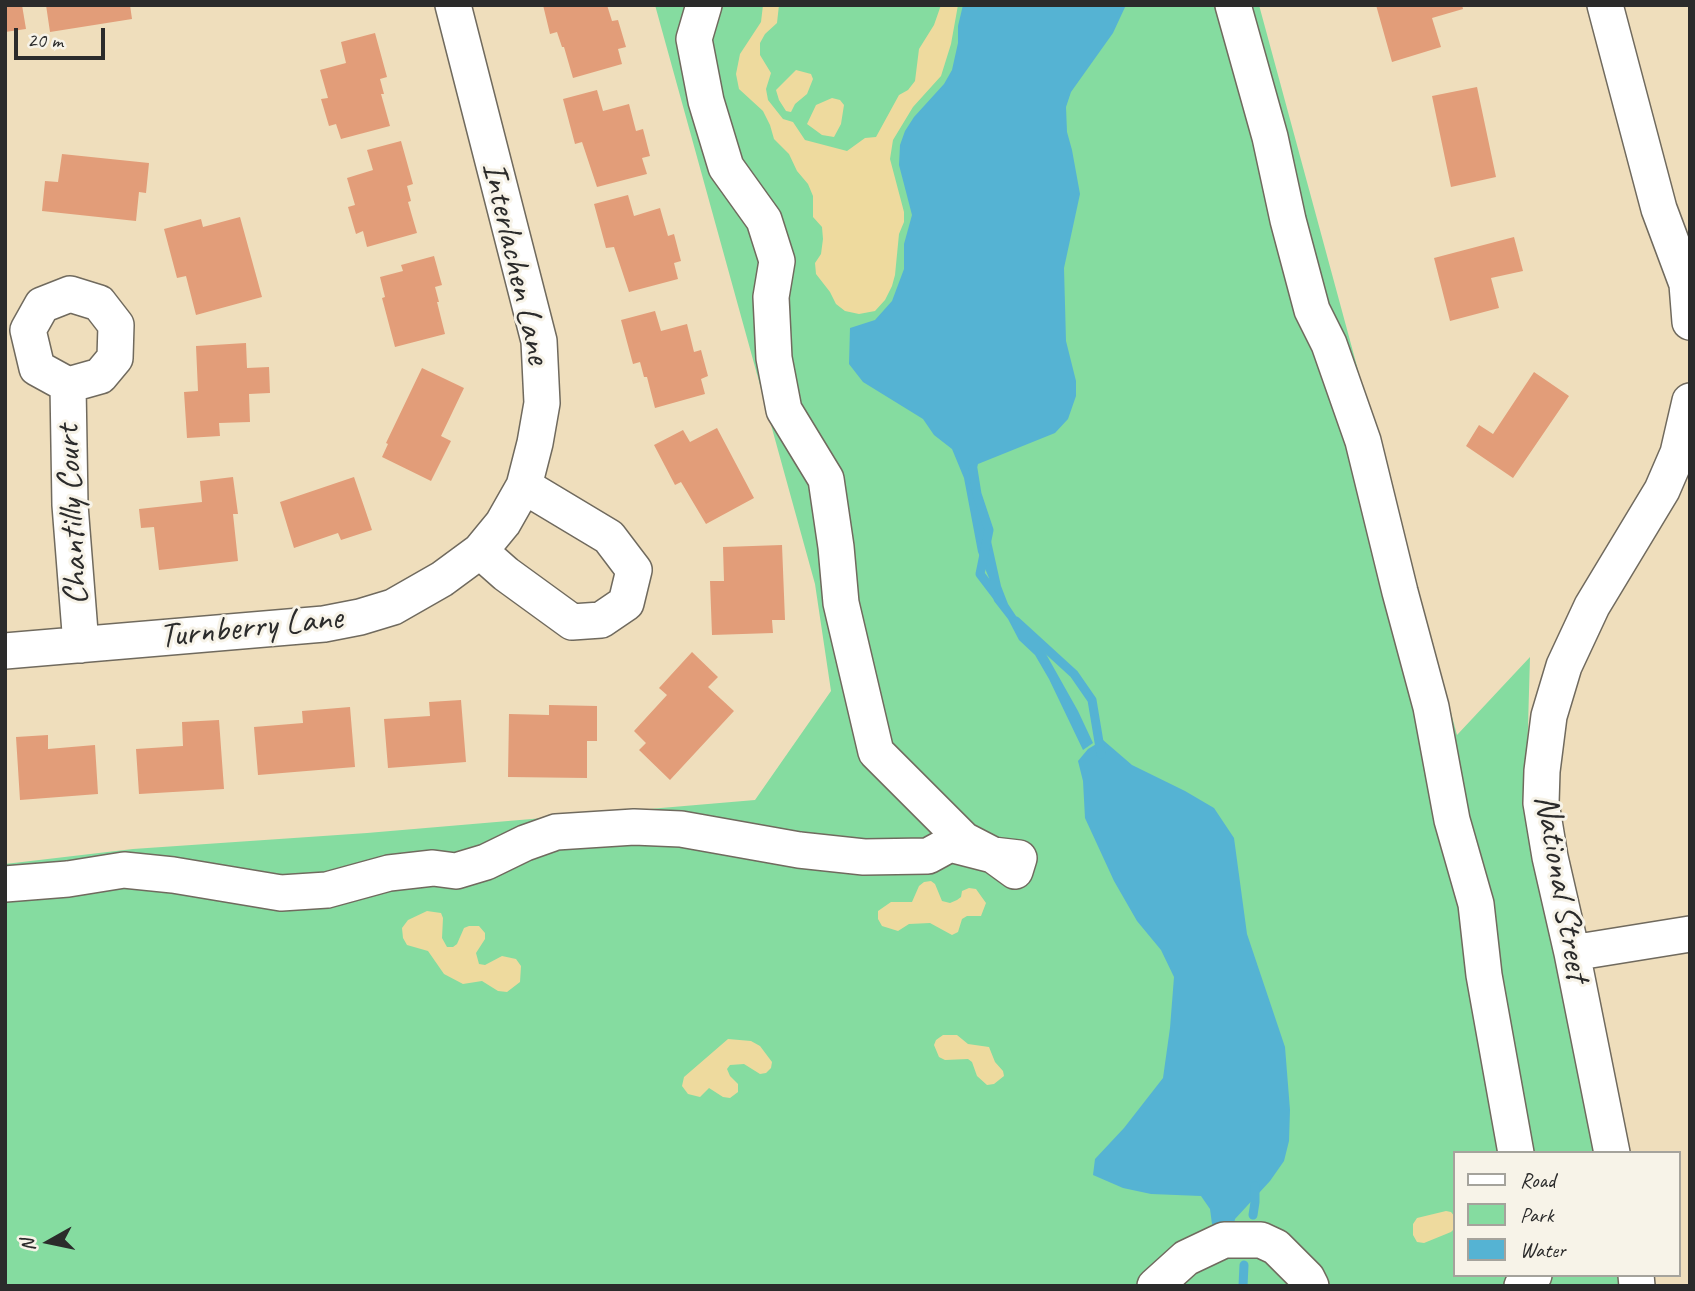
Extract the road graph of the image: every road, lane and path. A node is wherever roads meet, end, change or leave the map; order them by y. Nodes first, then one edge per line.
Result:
1 (453, 5) edge
2 (704, 5) edge
3 (1233, 5) edge
4 (1605, 5) edge
5 (1688, 284) edge
6 (1690, 322) edge
7 (68, 385) dead end
8 (1690, 401) edge
9 (524, 486) junction
10 (480, 551) junction
11 (81, 645) junction
12 (5, 651) edge
13 (5, 884) edge
14 (1690, 934) edge
15 (1572, 953) junction
16 (1517, 1151) edge
17 (1612, 1151) edge
18 (1155, 1286) edge
19 (1311, 1286) edge

1 - 9 street, Interlachen Lane
2 - 13 street
3 - 16 street
4 - 5 street
5 - 6 street
7 - 11 street, Chantilly Court
8 - 15 street, National Street
9 - 10 street, Interlachen Lane
9 - 10 street
10 - 11 street, Turnberry Lane
11 - 12 street, Turnberry Lane
14 - 15 street
15 - 17 street, National Street
18 - 19 street

